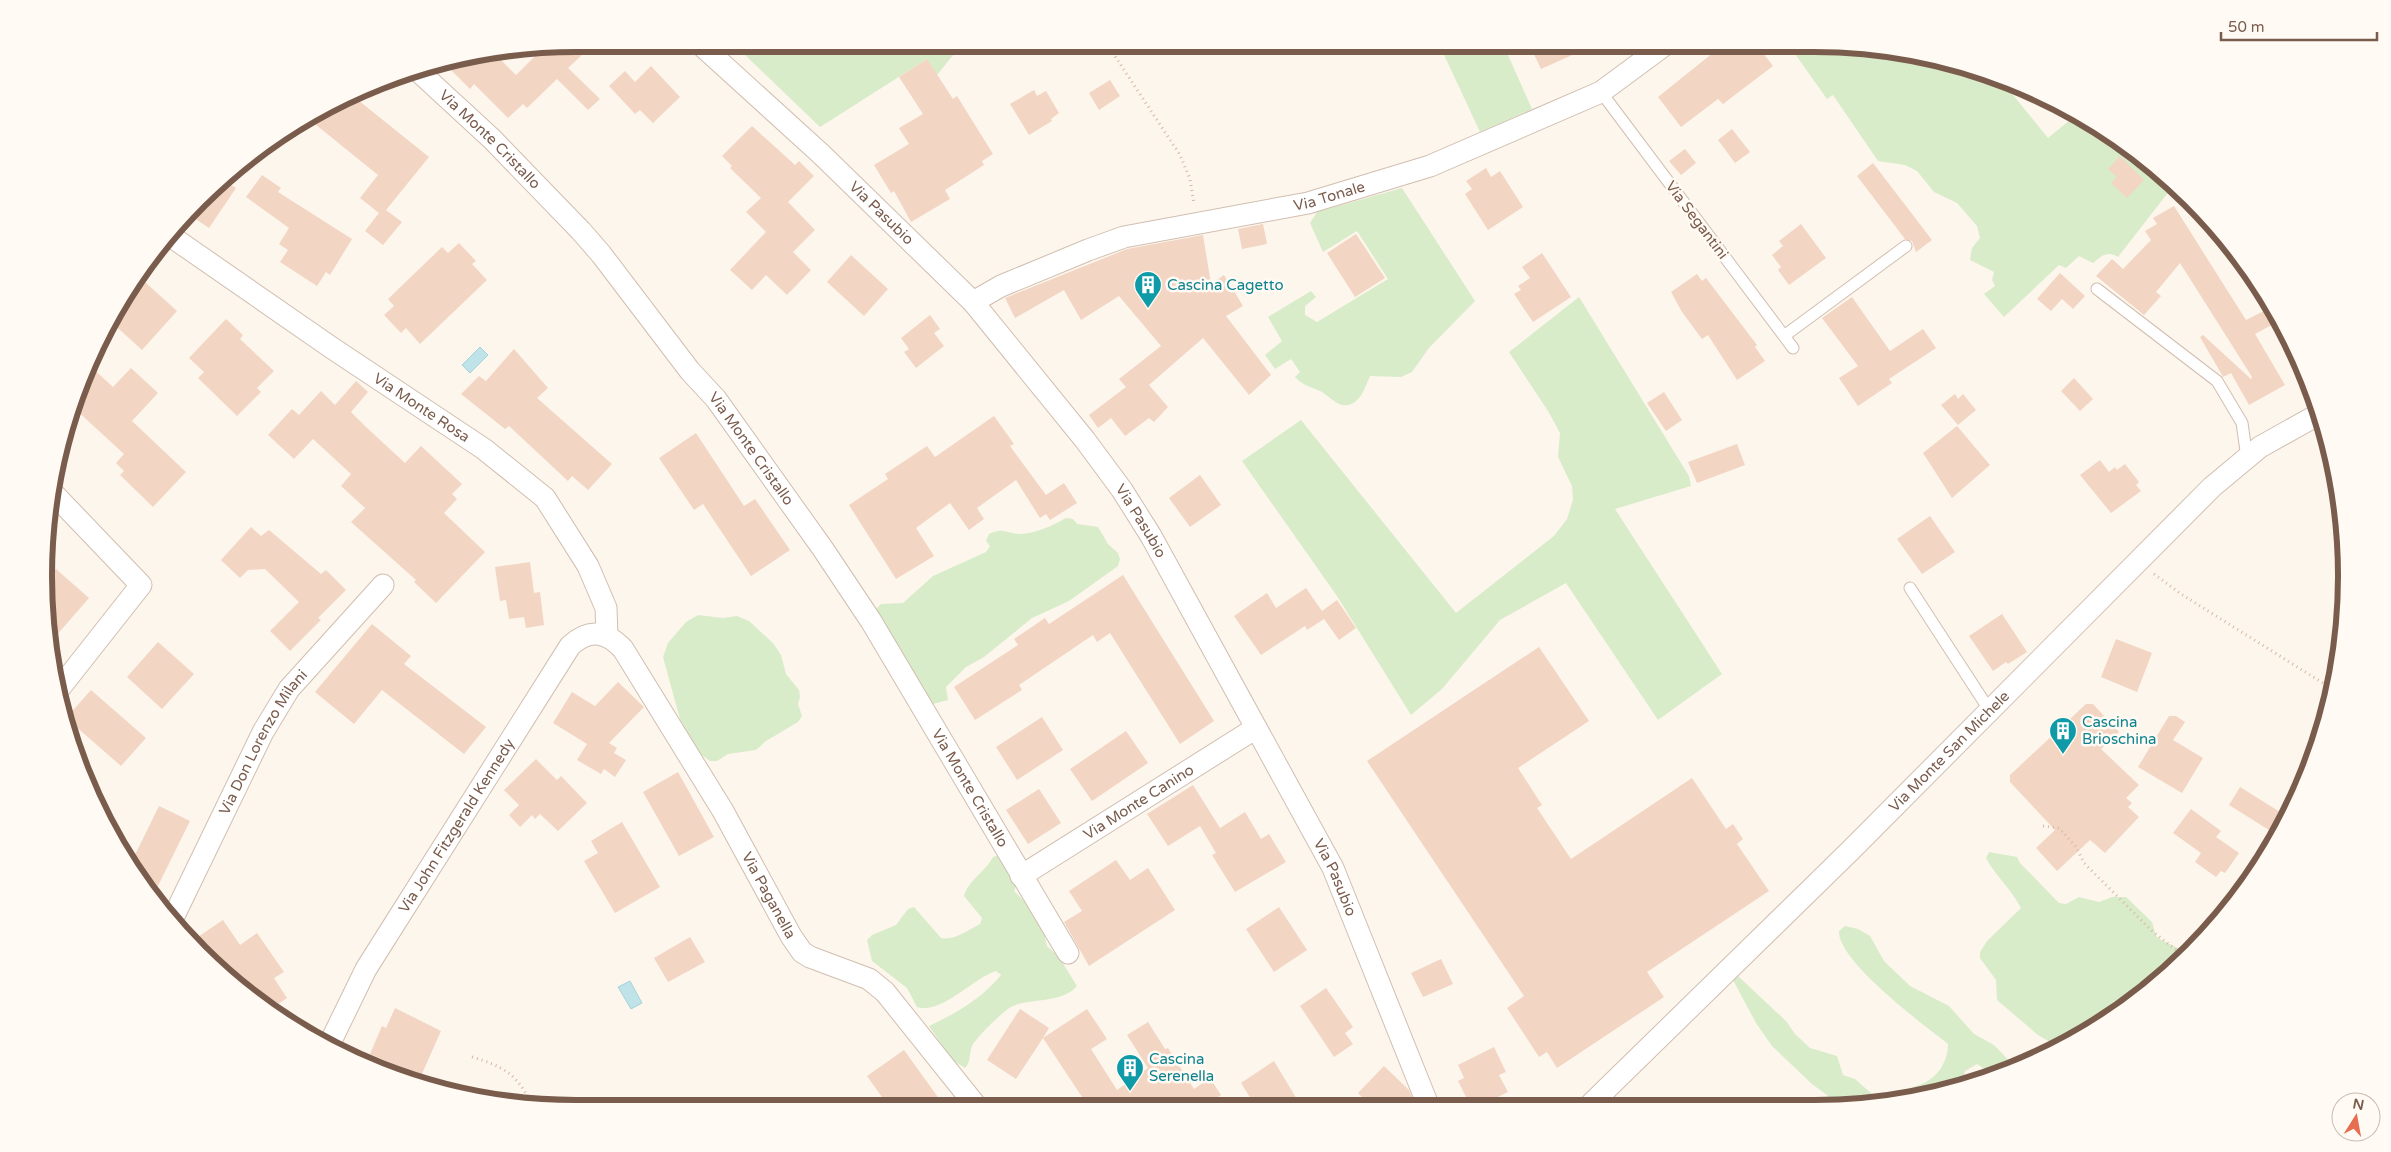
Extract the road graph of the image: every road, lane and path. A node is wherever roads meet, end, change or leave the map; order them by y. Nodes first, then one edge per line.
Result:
1 (709, 52) edge
2 (1112, 52) edge
3 (1655, 52) edge
4 (423, 75) edge
5 (1601, 92) junction
6 (1197, 222) junction
7 (175, 239) edge
8 (1906, 246) dead end
9 (2097, 289) dead end
10 (973, 302) junction
11 (1784, 336) junction
12 (1793, 348) dead end
13 (2314, 417) edge
14 (2247, 458) junction
15 (59, 499) edge
16 (2138, 561) junction
17 (383, 585) dead end
18 (1910, 588) dead end
19 (607, 636) junction
20 (64, 682) edge
21 (2326, 685) edge
22 (1990, 711) junction
23 (1256, 728) junction
24 (2043, 826) dead end
25 (1021, 876) junction
26 (175, 913) edge
27 (1068, 952) dead end
28 (2179, 952) edge
29 (332, 1039) edge
30 (472, 1057) dead end
31 (528, 1097) edge
32 (972, 1100) edge
33 (1426, 1100) edge
34 (1595, 1100) edge

1 - 10 street, Via Pasubio
2 - 6 path
3 - 5 street, Via Tonale
4 - 25 street, Via Monte Cristallo
5 - 6 street, Via Tonale
5 - 11 lane, Via Segantini
6 - 10 street, Via Tonale
7 - 19 street, Via Monte Rosa
8 - 11 lane
9 - 14 lane
10 - 23 street, Via Pasubio
11 - 12 lane, Via Segantini
13 - 14 street, Via Monte San Michele
14 - 16 street, Via Monte San Michele
15 - 20 street
16 - 21 path
16 - 22 street, Via Monte San Michele
17 - 26 street, Via Don Lorenzo Milani
18 - 22 lane
19 - 29 street, Via John Fitzgerald Kennedy
19 - 32 street, Via Paganella
22 - 34 street, Via Monte San Michele
23 - 25 street, Via Monte Canino
23 - 33 street, Via Pasubio
24 - 28 path
25 - 27 street, Via Monte Cristallo
30 - 31 path

